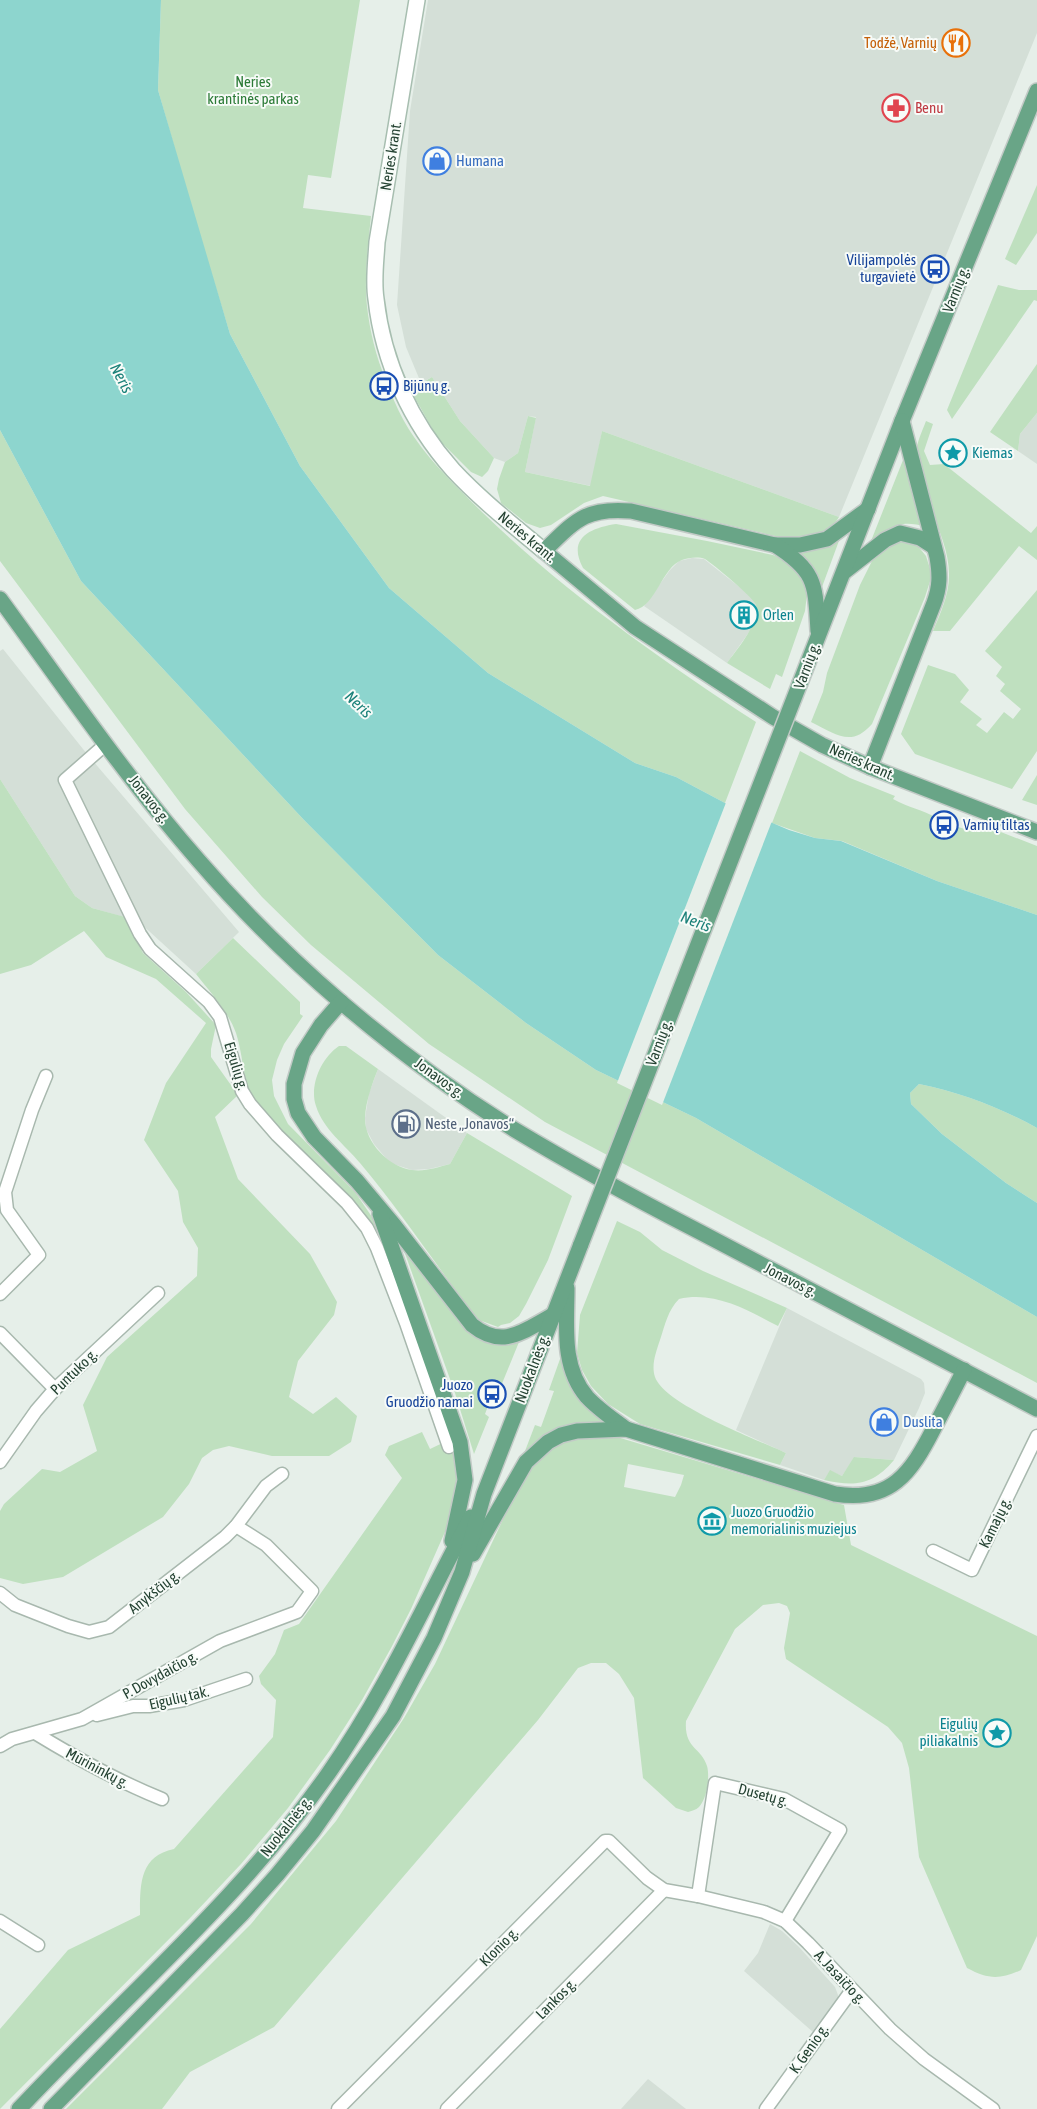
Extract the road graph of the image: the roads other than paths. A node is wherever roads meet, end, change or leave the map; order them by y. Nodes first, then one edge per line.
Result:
1 (417, 0) edge
2 (1037, 91) edge
3 (902, 421) junction
4 (868, 509) junction
5 (775, 545) junction
6 (934, 547) junction
7 (544, 551) junction
8 (842, 573) junction
9 (0, 600) edge
10 (818, 635) junction
11 (106, 744) junction
12 (870, 767) junction
13 (1033, 830) edge
14 (341, 1002) junction
15 (46, 1076) dead end
16 (378, 1208) junction
17 (581, 1244) joint
18 (567, 1280) junction
19 (158, 1292) dead end
20 (0, 1294) edge
21 (553, 1315) junction
22 (0, 1333) edge
23 (964, 1370) junction
24 (55, 1389) junction
25 (438, 1394) junction
26 (1037, 1409) edge
27 (626, 1430) junction
28 (1037, 1436) edge
29 (449, 1447) dead end
30 (0, 1462) edge
31 (282, 1474) dead end
32 (484, 1494) junction
33 (236, 1526) junction
34 (933, 1551) dead end
35 (446, 1565) junction
36 (462, 1572) junction
37 (0, 1593) edge
38 (246, 1679) dead end
39 (82, 1719) junction
40 (35, 1733) junction
41 (0, 1746) edge
42 (162, 1799) dead end
43 (664, 1890) junction
44 (698, 1896) junction
45 (0, 1921) edge
46 (785, 1922) junction
47 (38, 1945) dead end
48 (852, 1990) junction
49 (19, 2109) edge
50 (51, 2109) edge
51 (338, 2109) edge
52 (447, 2109) edge
53 (766, 2109) edge
54 (993, 2109) edge

1 - 7 main road, Neries krant.
2 - 3 main road, Varnių g.
3 - 4 main road, Varnių g.
3 - 6 main road
4 - 5 main road
4 - 8 main road, Varnių g.
5 - 7 main road
5 - 10 main road
6 - 8 main road
6 - 12 main road
7 - 12 main road, Neries krant.
8 - 10 main road, Varnių g.
9 - 11 main road, Jonavos g.
10 - 17 main road, Varnių g., bridge
11 - 14 main road, Jonavos g.
11 - 25 street, Eigulių g.
12 - 13 main road, Neries krant.
14 - 16 main road
14 - 23 main road, Jonavos g.
15 - 20 street
16 - 21 main road
16 - 25 main road
17 - 18 main road, Nuokalnės g.
18 - 21 main road, Nuokalnės g.
18 - 27 main road
19 - 24 street, Puntuko g.
21 - 32 main road, Nuokalnės g.
22 - 24 street
23 - 26 main road, Jonavos g.
23 - 27 main road
24 - 30 street, Puntuko g.
25 - 29 street, Eigulių g.
25 - 35 main road
27 - 36 main road
28 - 34 street, Kamajų g.
31 - 33 street, Anykščių g.
32 - 35 main road, Nuokalnės g.
32 - 36 main road, Nuokalnės g.
33 - 37 street, Anykščių g.
33 - 39 street, P. Dovydaičio g.
35 - 49 main road, Nuokalnės g.
36 - 50 main road, Nuokalnės g.
38 - 39 street, Eigulių tak.
39 - 40 street, P. Dovydaičio g.
40 - 41 street, P. Dovydaičio g.
40 - 42 street, Mūrininkų g.
43 - 44 street, A. Jasaičio g.
43 - 51 street, Klonio g.
43 - 52 street, Lankos g.
44 - 46 street, A. Jasaičio g.
44 - 46 street, Dusetų g.
45 - 47 street
46 - 48 street, A. Jasaičio g.
48 - 53 street, K. Genio g.
48 - 54 street, A. Jasaičio g.

